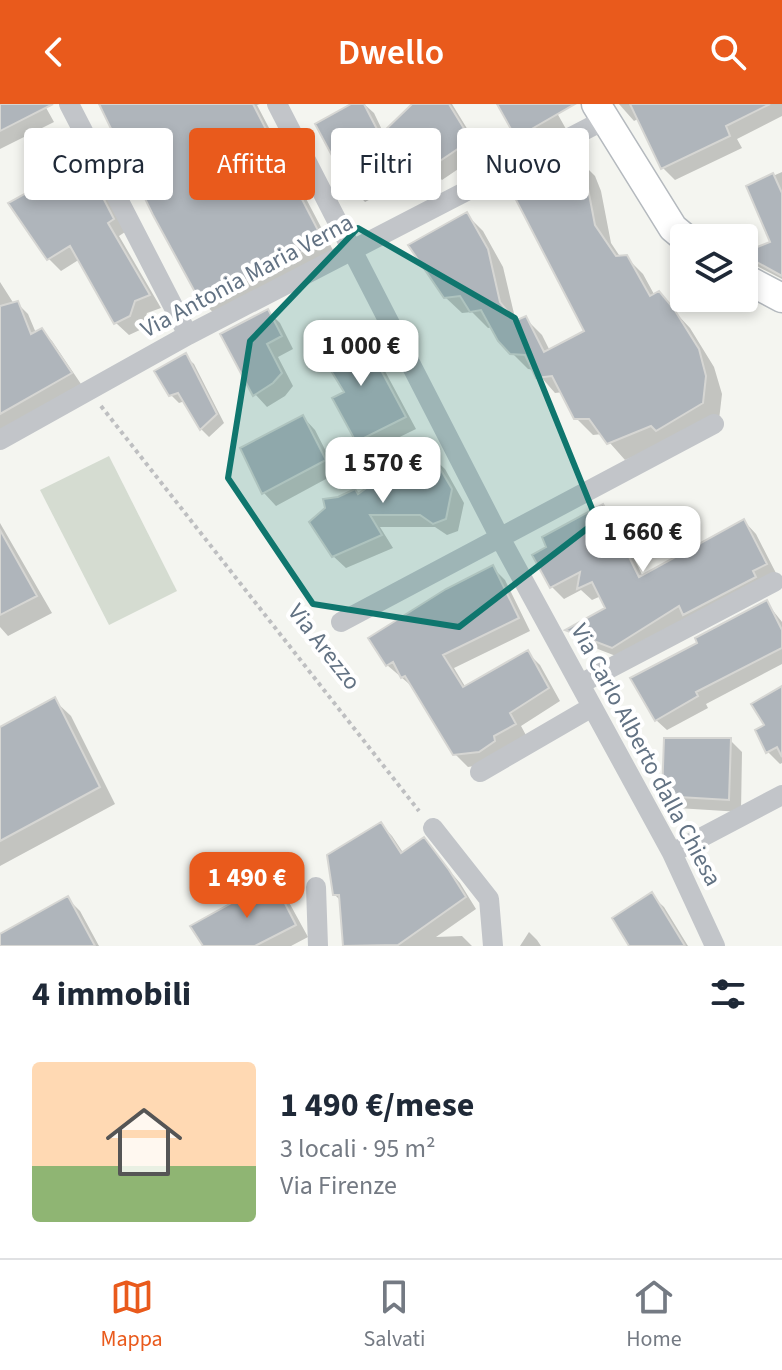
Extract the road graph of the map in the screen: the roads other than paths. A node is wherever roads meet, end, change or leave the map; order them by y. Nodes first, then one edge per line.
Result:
1 (69, 104) edge
2 (277, 104) edge
3 (601, 111) edge
4 (671, 224) edge
5 (352, 250) junction
6 (758, 285) edge
7 (782, 298) edge
8 (188, 335) junction
9 (714, 424) dead end
10 (0, 440) edge
11 (499, 536) junction
12 (774, 582) dead end
13 (341, 622) dead end
14 (580, 684) junction
15 (592, 707) junction
16 (480, 772) dead end
17 (782, 795) edge
18 (433, 828) road end
19 (672, 853) junction
20 (316, 887) dead end
21 (318, 946) edge
22 (493, 946) edge
23 (715, 946) edge

1 - 8 street
2 - 5 street, Via Carlo Alberto dalla Chiesa
3 - 4 street
3 - 5 street, Via Antonia Maria Verna
5 - 8 street, Via Antonia Maria Verna
5 - 11 street, Via Carlo Alberto dalla Chiesa
6 - 7 street
8 - 10 street, Via Antonia Maria Verna
9 - 11 street
11 - 13 street
11 - 14 street, Via Carlo Alberto dalla Chiesa
12 - 14 street
14 - 15 street, Via Carlo Alberto dalla Chiesa
15 - 16 street
15 - 19 street, Via Carlo Alberto dalla Chiesa
17 - 19 street
18 - 22 street
19 - 23 street, Via Carlo Alberto dalla Chiesa
20 - 21 street

